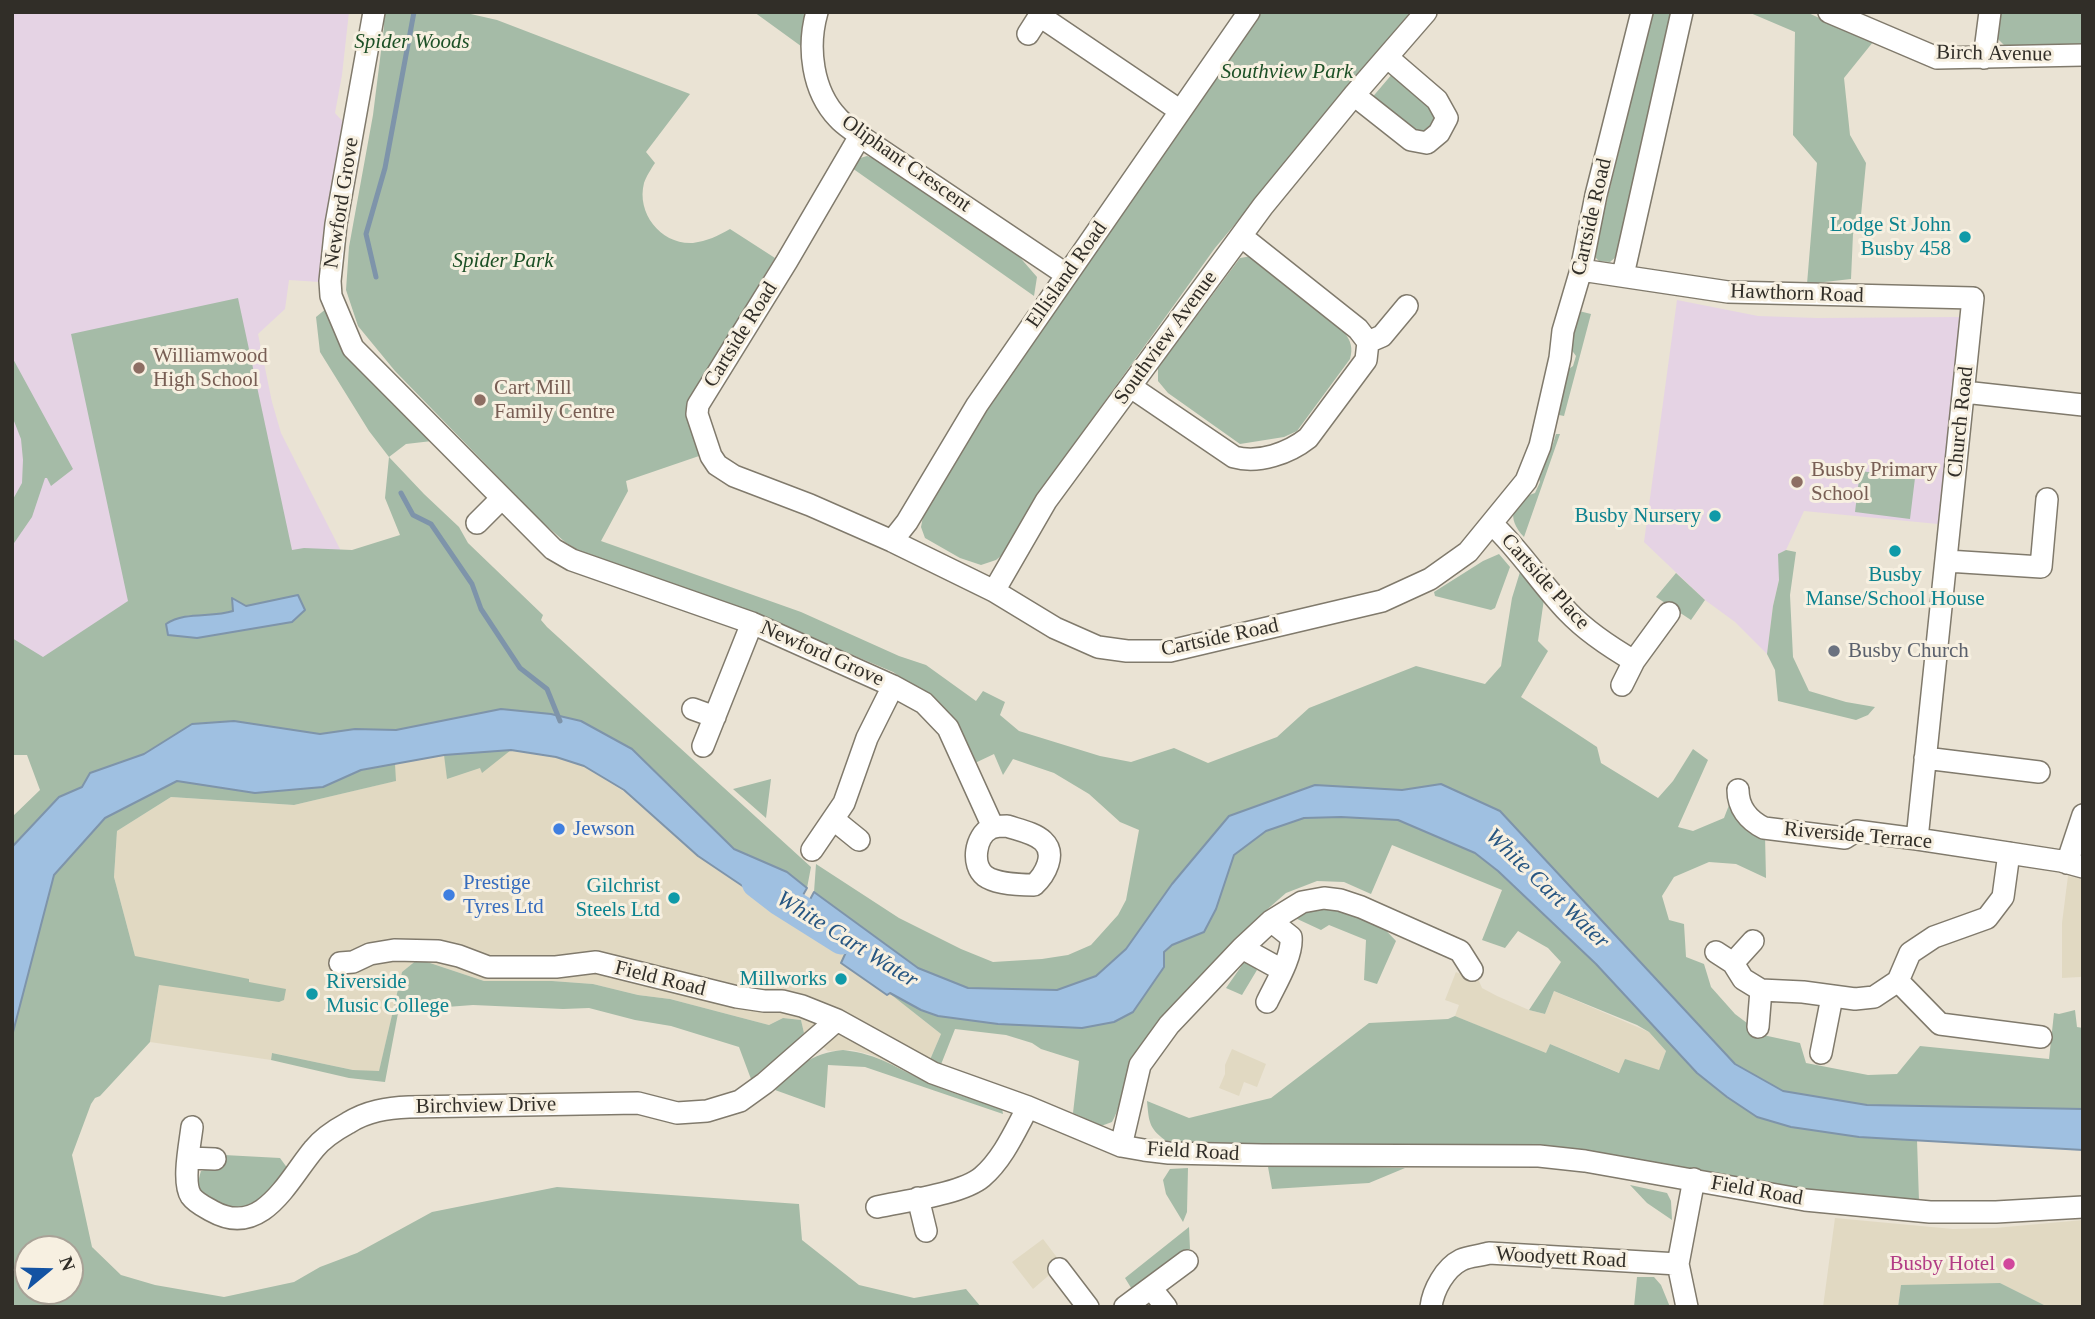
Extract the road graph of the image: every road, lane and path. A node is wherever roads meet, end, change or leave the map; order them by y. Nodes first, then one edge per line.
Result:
1 (374, 12) edge
2 (817, 12) edge
3 (1249, 12) edge
4 (1426, 12) edge
5 (1642, 12) edge
6 (1682, 12) edge
7 (1829, 12) edge
8 (1990, 12) edge
9 (1037, 21) edge
10 (2083, 55) edge
11 (1387, 57) junction
12 (1984, 58) junction
13 (1354, 94) junction
14 (1179, 110) junction
15 (860, 136) junction
16 (1241, 236) junction
17 (1581, 270) junction
18 (1068, 275) junction
19 (1623, 275) junction
20 (1973, 299) joint
21 (1407, 306) dead end
22 (1368, 342) junction
23 (1131, 387) junction
24 (1965, 392) junction
25 (2083, 405) edge
26 (502, 498) junction
27 (2047, 499) dead end
28 (477, 523) dead end
29 (1492, 524) junction
30 (892, 541) junction
31 (1947, 561) junction
32 (994, 592) junction
33 (1669, 613) dead end
34 (752, 623) junction
35 (1634, 661) junction
36 (892, 685) junction
37 (1622, 685) dead end
38 (693, 709) dead end
39 (715, 717) junction
40 (704, 746) dead end
41 (1925, 758) junction
42 (2039, 772) dead end
43 (1738, 790) dead end
44 (2083, 815) edge
45 (833, 819) junction
46 (993, 827) dead end
47 (1916, 839) junction
48 (859, 840) dead end
49 (812, 850) dead end
50 (2009, 853) junction
51 (2075, 865) edge
52 (1271, 921) junction
53 (1753, 941) dead end
54 (1242, 947) junction
55 (340, 963) dead end
56 (1282, 970) junction
57 (1472, 970) dead end
58 (1898, 981) junction
59 (1761, 990) junction
60 (1832, 996) junction
61 (1267, 1002) dead end
62 (837, 1020) junction
63 (1758, 1027) dead end
64 (2041, 1037) dead end
65 (1821, 1054) dead end
66 (1028, 1107) junction
67 (192, 1127) dead end
68 (1121, 1146) junction
69 (189, 1158) junction
70 (215, 1159) dead end
71 (1694, 1180) junction
72 (918, 1198) junction
73 (877, 1207) dead end
74 (2083, 1207) edge
75 (926, 1231) dead end
76 (1187, 1262) dead end
77 (1678, 1264) junction
78 (1059, 1269) dead end
79 (1151, 1288) junction
80 (1088, 1307) edge
81 (1125, 1307) edge
82 (1166, 1307) edge
83 (1431, 1307) edge
84 (1686, 1307) edge

1 - 26 street, Newford Grove
2 - 15 street, Oliphant Crescent
3 - 14 street, Ellisland Road
4 - 11 street, Southview Avenue
5 - 17 street, Cartside Road
6 - 19 street
7 - 12 street, Birch Avenue
8 - 12 street
9 - 14 street
10 - 12 street, Birch Avenue
11 - 13 street, Southview Avenue
11 - 13 street
13 - 16 street, Southview Avenue
14 - 18 street, Ellisland Road
15 - 18 street, Oliphant Crescent
15 - 30 street, Cartside Road
16 - 22 street
16 - 23 street, Southview Avenue
17 - 19 street, Hawthorn Road
17 - 29 street, Cartside Road
18 - 30 street, Ellisland Road
19 - 20 street, Hawthorn Road
20 - 24 street, Church Road
21 - 22 street
22 - 23 street
23 - 32 street, Southview Avenue
24 - 25 street
24 - 31 street, Church Road
26 - 28 street
26 - 34 street, Newford Grove
27 - 31 street
29 - 32 street, Cartside Road
29 - 35 street, Cartside Place
30 - 32 street, Cartside Road
31 - 41 street, Church Road
33 - 35 street
34 - 36 street, Newford Grove
34 - 39 street, Newford Grove
35 - 37 street
36 - 45 street, Newford Grove
36 - 46 street, Newford Grove
38 - 39 street
39 - 40 street, Newford Grove
41 - 42 street
41 - 47 street, Church Road
43 - 47 street, Riverside Terrace
44 - 51 street
45 - 48 street
45 - 49 street, Newford Grove
47 - 50 street, Riverside Terrace
50 - 51 street, Riverside Terrace
50 - 58 street
52 - 54 street
52 - 56 street
52 - 57 street
53 - 59 street
54 - 56 street
54 - 68 street
55 - 62 street, Field Road
56 - 61 street
58 - 60 street
58 - 64 street
59 - 60 street
59 - 63 street
60 - 65 street
62 - 66 street, Field Road
62 - 69 street, Birchview Drive
66 - 68 street, Field Road
66 - 72 street
67 - 69 street, Birchview Drive
68 - 71 street, Field Road
69 - 70 street
71 - 74 street, Field Road
71 - 77 street
72 - 73 street
72 - 75 street
76 - 79 street
77 - 83 street, Woodyett Road
77 - 84 street
78 - 80 street
79 - 81 street
79 - 82 street

